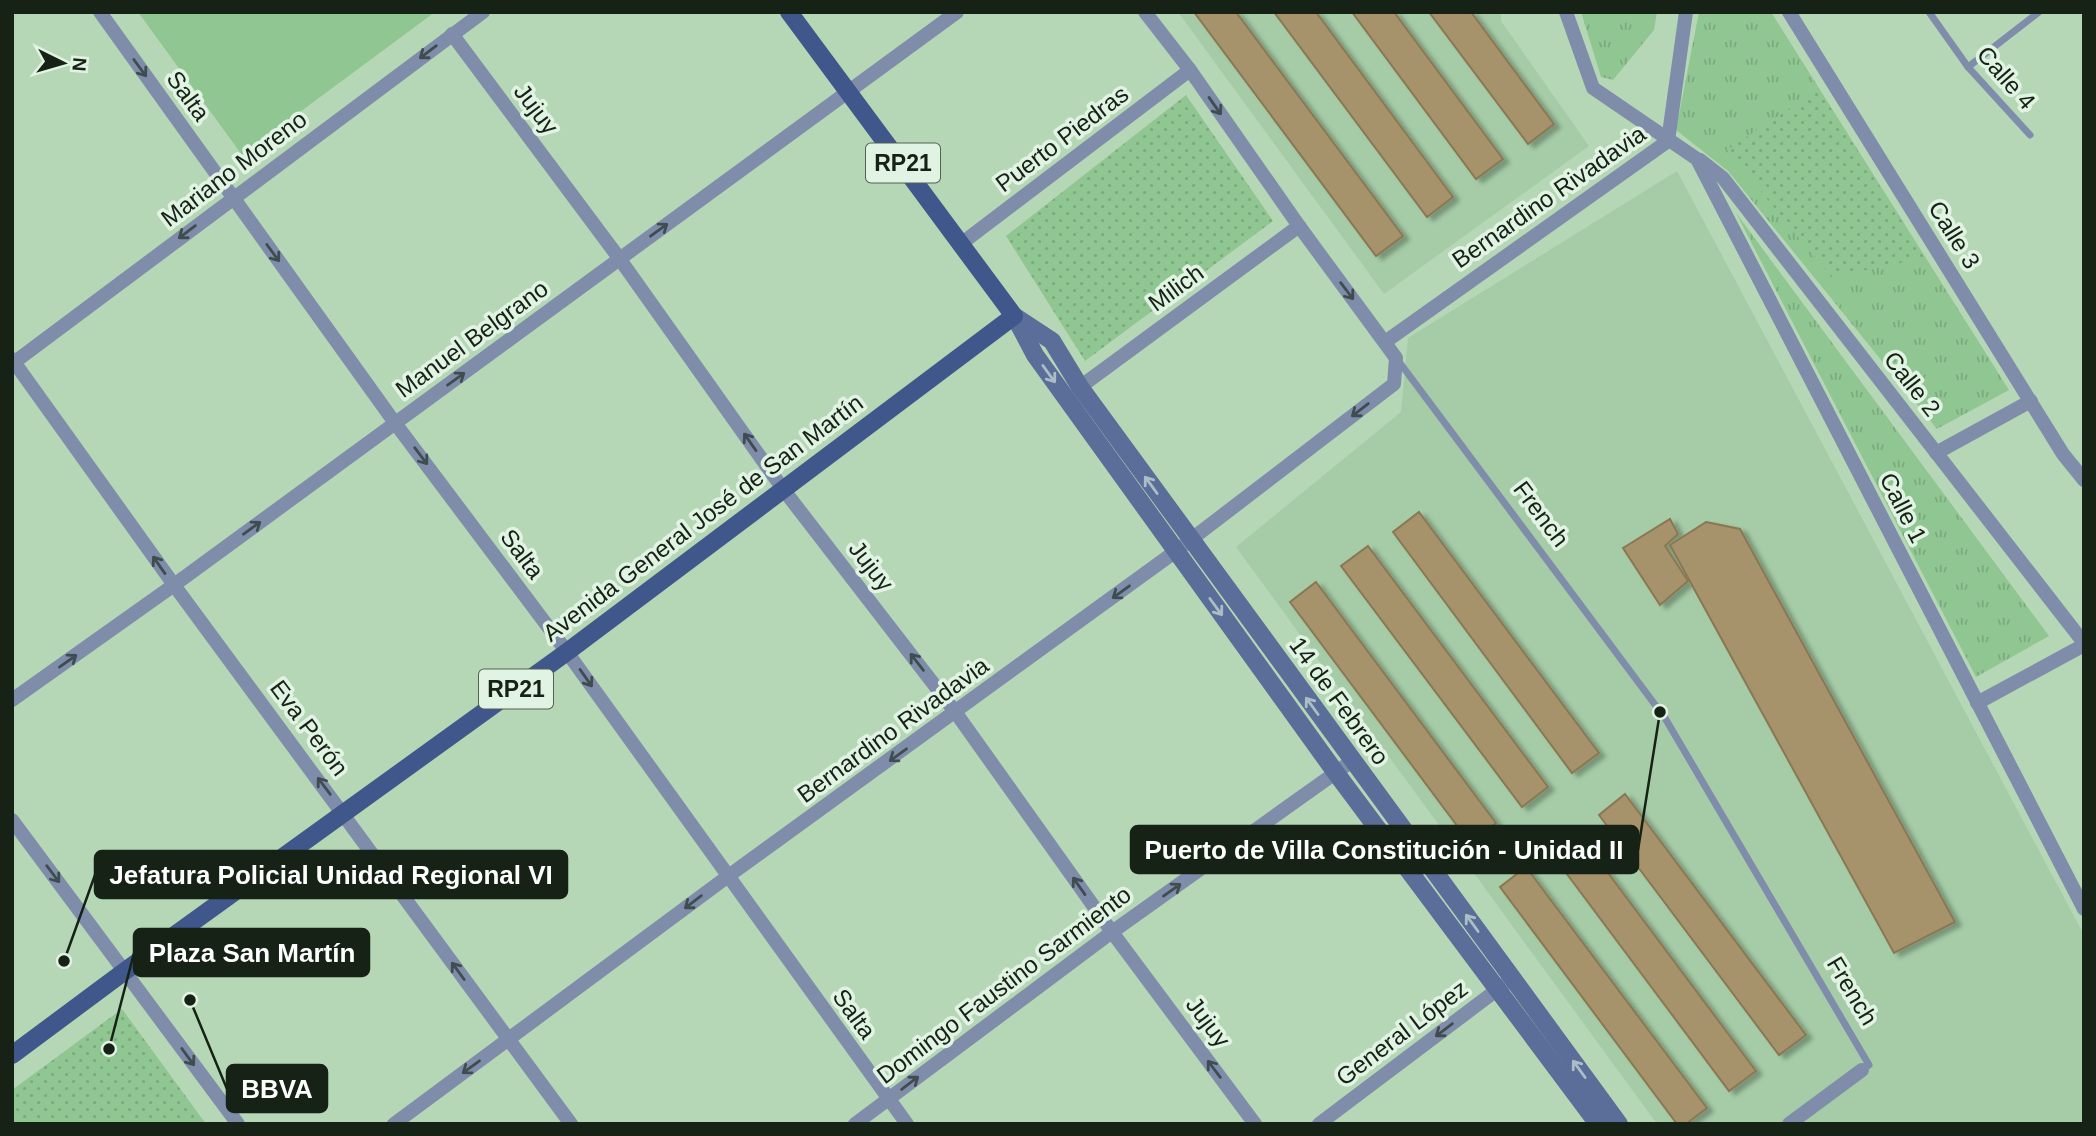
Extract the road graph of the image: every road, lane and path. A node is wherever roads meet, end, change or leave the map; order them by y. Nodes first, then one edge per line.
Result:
1 (100, 12) edge
2 (483, 12) edge
3 (789, 12) edge
4 (957, 12) edge
5 (1145, 12) edge
6 (1566, 12) edge
7 (1686, 12) edge
8 (1788, 12) edge
9 (1929, 12) edge
10 (2039, 12) edge
11 (452, 34) junction
12 (1968, 67) junction
13 (1190, 70) junction
14 (849, 93) junction
15 (2030, 135) dead end
16 (1668, 141) junction
17 (1697, 159) junction
18 (233, 198) junction
19 (1299, 226) junction
20 (962, 243) junction
21 (619, 258) junction
22 (1014, 316) junction
23 (1385, 342) junction
24 (1396, 358) junction
25 (13, 362) edge
26 (1080, 387) junction
27 (2031, 401) junction
28 (396, 423) junction
29 (1936, 453) junction
30 (2084, 480) edge
31 (783, 489) junction
32 (1191, 540) junction
33 (1176, 551) junction
34 (174, 585) junction
35 (2084, 644) edge
36 (567, 652) junction
37 (12, 700) edge
38 (1977, 703) junction
39 (956, 713) junction
40 (1352, 761) junction
41 (1336, 773) junction
42 (344, 814) junction
43 (12, 820) edge
44 (727, 877) junction
45 (2084, 909) edge
46 (1112, 932) junction
47 (125, 971) junction
48 (1506, 983) junction
49 (508, 1040) junction
50 (12, 1055) edge
51 (1865, 1067) joint
52 (888, 1100) junction
53 (238, 1124) edge
54 (394, 1124) edge
55 (571, 1124) edge
56 (855, 1124) edge
57 (907, 1124) edge
58 (1255, 1124) edge
59 (1320, 1124) edge
60 (1598, 1124) edge
61 (1619, 1124) edge
62 (1789, 1124) edge

1 -> 18 street, Salta
2 - 11 street, Mariano Moreno
3 - 14 main road, 14 de Febrero / RP21
4 - 14 street, Manuel Belgrano
5 - 13 street, French
6 - 16 street
7 - 16 street, Bernardino Rivadavia
8 - 27 street, Calle 3
9 - 12 lane, Calle 4
10 - 12 lane
11 -> 18 street, Mariano Moreno
11 - 21 street, Jujuy
12 - 15 lane, Calle 4
13 -> 19 street, French
13 - 20 street, Puerto Piedras
14 - 20 main road, 14 de Febrero / RP21
21 -> 14 street, Manuel Belgrano
16 - 17 street
16 - 23 street, Bernardino Rivadavia
17 - 29 street, Calle 2
17 - 38 street, Calle 1
18 -> 25 street, Mariano Moreno
18 -> 28 street, Salta
19 -> 23 street, French
19 - 26 street, Milich
20 - 22 main road, 14 de Febrero / RP21
28 -> 21 street, Manuel Belgrano
31 -> 21 street, Jujuy
22 - 26 main road, 14 de Febrero
22 - 31 main road, Avenida General José de San Martín / RP21
22 -> 33 main road, 14 de Febrero
23 - 24 street, French
24 -> 32 street, Bernardino Rivadavia
24 - 51 lane, French
34 -> 25 street, Eva Perón
32 -> 26 main road, 14 de Febrero
27 - 29 street
27 - 30 street, Calle 3
34 -> 28 street, Manuel Belgrano
28 -> 36 street, Salta
29 - 35 street, Calle 2
31 - 36 main road, Avenida General José de San Martín / RP21
39 -> 31 street, Jujuy
32 - 33 street, Bernardino Rivadavia
40 -> 32 main road, 14 de Febrero
33 -> 39 street, Bernardino Rivadavia
33 -> 41 main road, 14 de Febrero
37 -> 34 street, Manuel Belgrano
42 -> 34 street, Eva Perón
35 - 38 street
36 - 42 main road, Avenida General José de San Martín / RP21
36 -> 44 street, Salta
38 - 45 street, Calle 1
39 -> 44 street, Bernardino Rivadavia
46 -> 39 street, Jujuy
40 - 41 street, Domingo Faustino Sarmiento
48 -> 40 main road, 14 de Febrero
46 -> 41 street, Domingo Faustino Sarmiento
41 - 48 main road, 14 de Febrero
42 - 47 main road, Avenida General José de San Martín / RP21
49 -> 42 street, Eva Perón
43 -> 47 street
44 -> 49 street, Bernardino Rivadavia
44 - 52 street, Salta
52 -> 46 street, Domingo Faustino Sarmiento
58 -> 46 street, Jujuy
47 - 50 main road, Avenida General José de San Martín / RP21
47 -> 53 street
48 -> 59 street, General López
48 - 60 main road, 14 de Febrero
61 -> 48 main road, 14 de Febrero
49 -> 54 street, Bernardino Rivadavia
49 - 55 street, Eva Perón
51 - 62 street
52 - 56 street, Domingo Faustino Sarmiento
52 - 57 street, Salta

